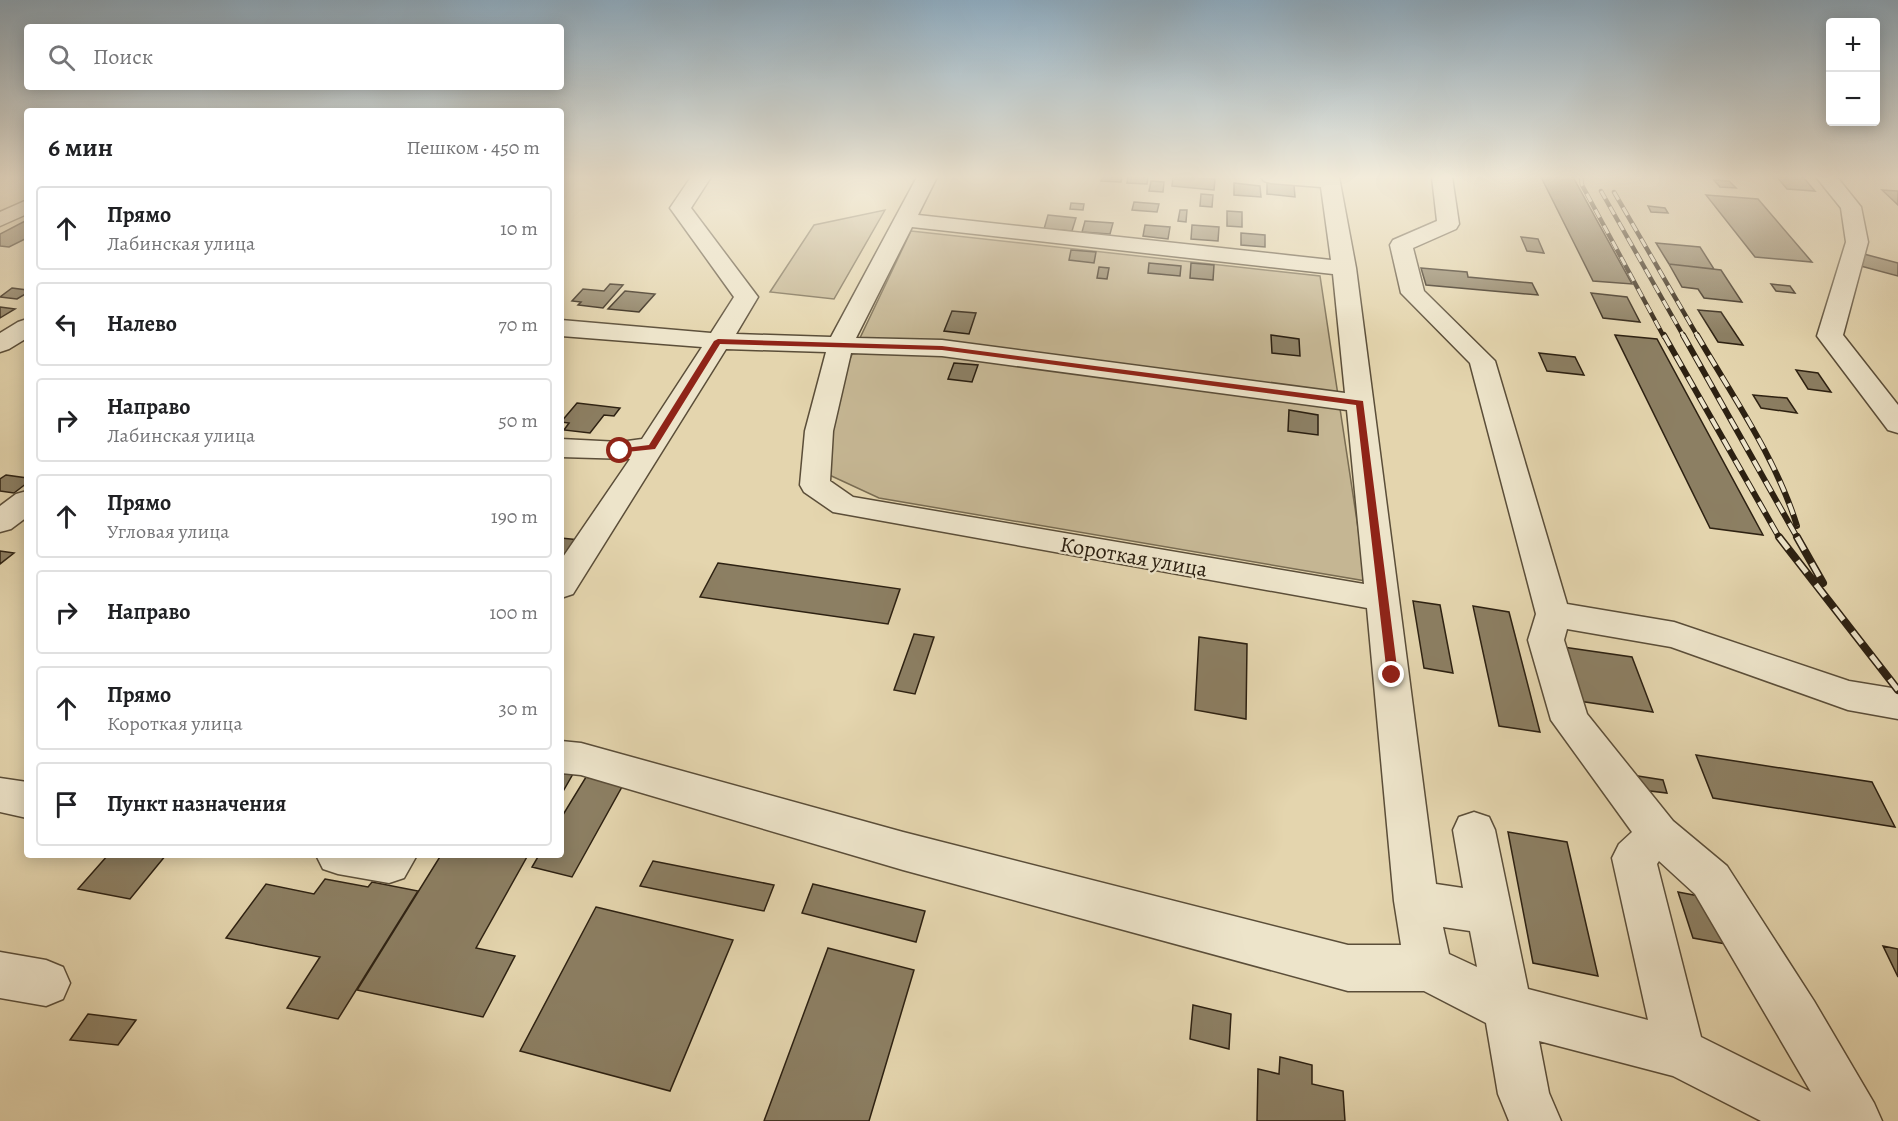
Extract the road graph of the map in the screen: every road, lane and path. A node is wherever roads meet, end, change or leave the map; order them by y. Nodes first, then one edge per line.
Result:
1 (696, 229) edge
2 (900, 229) edge
3 (990, 229) edge
4 (1337, 229) edge
5 (1436, 229) edge
6 (1855, 229) edge
7 (1344, 268) junction
8 (564, 328) edge
9 (24, 329) edge
10 (718, 341) junction
11 (840, 343) junction
12 (0, 344) edge
13 (1360, 403) junction
14 (1898, 424) edge
15 (652, 447) junction
16 (564, 448) edge
17 (24, 503) edge
18 (0, 522) edge
19 (564, 581) edge
20 (1383, 599) junction
21 (1553, 614) junction
22 (1898, 704) edge
23 (564, 757) edge
24 (0, 795) edge
25 (24, 799) edge
26 (1474, 830) dead end
27 (1658, 834) junction
28 (355, 858) edge
29 (393, 858) edge
30 (1416, 901) junction
31 (1490, 914) junction
32 (1428, 968) junction
33 (0, 975) edge
34 (46, 983) dead end
35 (1510, 1009) junction
36 (1680, 1053) junction
37 (1535, 1121) edge
38 (1815, 1121) edge
39 (1856, 1121) edge

1 - 10 street
2 - 11 street
3 - 7 street
4 - 7 street
5 - 21 street
6 - 14 street
7 - 13 street
8 - 10 street
9 - 12 street
10 - 11 street
10 - 15 street
11 - 13 street
11 - 20 street, Короткая улица
13 - 20 street
15 - 16 street
15 - 19 street
17 - 18 street
20 - 30 street
21 - 22 street
21 - 27 street
23 - 32 street
24 - 25 street
26 - 31 street
27 - 36 street
27 - 39 street
28 - 29 street
30 - 31 street
30 - 32 street
31 - 35 street
32 - 35 street
33 - 34 street
35 - 36 street
35 - 37 street
36 - 38 street

